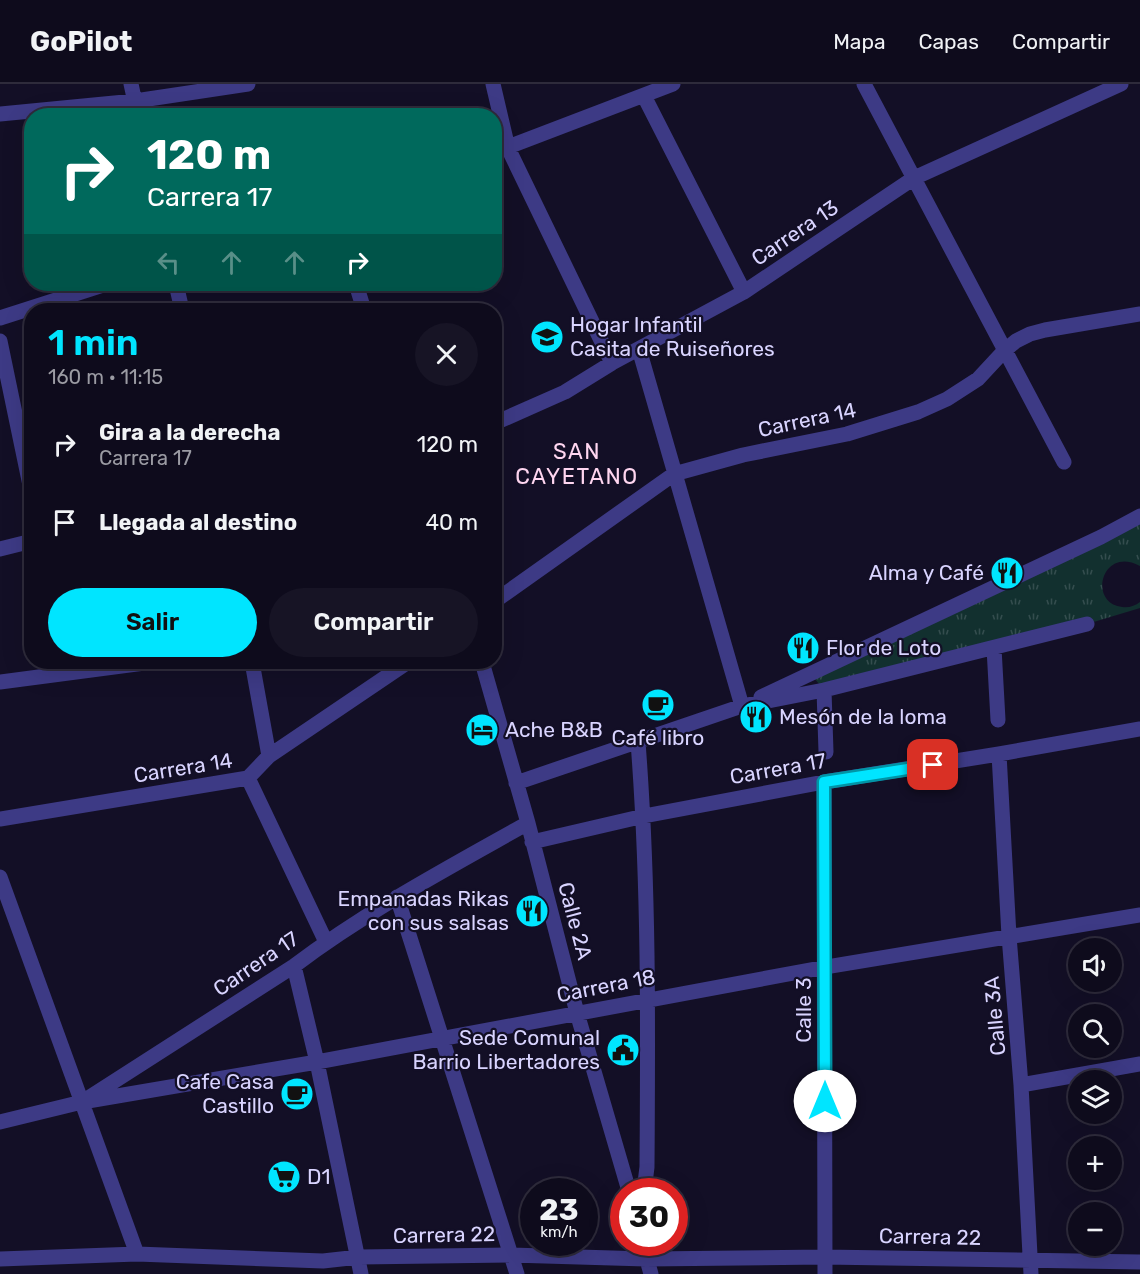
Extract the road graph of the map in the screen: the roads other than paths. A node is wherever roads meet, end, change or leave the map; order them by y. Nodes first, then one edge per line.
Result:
1 (131, 84) edge
2 (248, 84) edge
3 (493, 84) edge
4 (673, 84) edge
5 (864, 84) edge
6 (1121, 84) edge
7 (644, 96) junction
8 (136, 108) edge
9 (496, 108) edge
10 (24, 113) edge
11 (0, 114) edge
12 (502, 150) edge
13 (502, 152) edge
14 (914, 177) junction
15 (84, 291) edge
16 (744, 292) junction
17 (47, 303) edge
18 (24, 310) edge
19 (1140, 314) edge
20 (0, 318) edge
21 (0, 341) edge
22 (639, 349) junction
23 (1004, 351) junction
24 (612, 363) junction
25 (502, 420) edge
26 (24, 456) edge
27 (1064, 462) dead end
28 (674, 474) junction
29 (1140, 516) edge
30 (24, 543) edge
31 (0, 549) edge
32 (502, 596) edge
33 (1087, 624) dead end
34 (994, 648) junction
35 (99, 669) edge
36 (253, 669) edge
37 (398, 669) edge
38 (484, 669) edge
39 (0, 682) edge
40 (824, 690) junction
41 (742, 706) junction
42 (998, 720) dead end
43 (1140, 729) edge
44 (638, 742) junction
45 (826, 752) dead end
46 (999, 754) junction
47 (269, 756) junction
48 (248, 778) junction
49 (824, 782) junction
50 (516, 783) junction
51 (644, 816) junction
52 (0, 819) edge
53 (528, 823) junction
54 (532, 842) junction
55 (0, 877) edge
56 (397, 897) junction
57 (1140, 915) edge
58 (1009, 936) junction
59 (326, 942) junction
60 (294, 966) junction
61 (826, 967) junction
62 (648, 999) junction
63 (577, 1013) junction
64 (442, 1039) junction
65 (317, 1062) junction
66 (1140, 1064) edge
67 (1021, 1085) junction
68 (82, 1102) junction
69 (0, 1122) edge
70 (624, 1178) edge
71 (645, 1178) edge
72 (137, 1254) junction
73 (511, 1256) junction
74 (359, 1257) junction
75 (824, 1257) junction
76 (0, 1259) edge
77 (322, 1261) junction
78 (1140, 1262) edge
79 (648, 1267) edge
80 (1030, 1267) edge
81 (306, 1274) edge
82 (361, 1274) edge
83 (517, 1274) edge
84 (825, 1274) edge

1 - 8 street
2 - 8 street
3 - 9 street
4 - 7 street
5 - 14 street
6 - 14 street, Carrera 13
7 - 12 street
7 - 16 street
10 - 11 street
13 - 24 street
14 - 16 street, Carrera 13
14 - 23 street
15 - 17 street
16 - 22 street, Carrera 13
18 - 20 street
19 - 23 street, Carrera 14
21 - 26 street
22 - 24 street, Carrera 13
22 - 28 street
23 - 27 street
23 - 28 street, Carrera 14
24 - 25 street, Carrera 13
28 - 32 street, Carrera 14
28 - 41 street
29 - 41 street
30 - 31 street
33 - 34 street
34 - 40 street
34 - 42 street
35 - 39 street
36 - 47 street
37 - 47 street, Carrera 14
38 - 50 street, Calle 2A
40 - 41 street
40 - 45 street
41 - 44 street
43 - 46 street, Carrera 17
44 - 50 street
44 - 51 street
46 - 49 street, Carrera 17
46 - 58 street, Calle 3A
47 - 48 street, Carrera 14
48 - 52 street, Carrera 14
48 - 59 street
49 - 51 street, Carrera 17
49 - 61 street, Calle 3
50 - 53 street, Calle 2A
51 - 54 street, Carrera 17
51 - 62 street
53 - 54 street, Calle 2A
53 - 56 street, Carrera 17
54 - 63 street, Calle 2A
55 - 68 street
56 - 59 street, Carrera 17
56 - 64 street
57 - 58 street, Carrera 18
58 - 61 street, Carrera 18
58 - 67 street, Calle 3A
59 - 60 street, Carrera 17
60 - 65 street
60 - 68 street, Carrera 17
61 - 62 street, Carrera 18
61 - 75 street, Calle 3
62 - 63 street, Carrera 18
62 - 71 street
63 - 64 street, Carrera 18
63 - 70 street, Calle 2A
64 - 65 street, Carrera 18
64 - 73 street
65 - 68 street, Carrera 18
65 - 74 street
66 - 67 street
67 - 80 street, Calle 3A
68 - 69 street, Carrera 17
68 - 72 street
72 - 76 street, Carrera 22
72 - 77 street, Carrera 22
73 - 74 street, Carrera 22
73 - 79 street, Carrera 22
73 - 83 street
74 - 77 street, Carrera 22
74 - 82 street
75 - 79 street, Carrera 22
75 - 80 street, Carrera 22
75 - 84 street, Calle 3
77 - 81 street
78 - 80 street, Carrera 22

